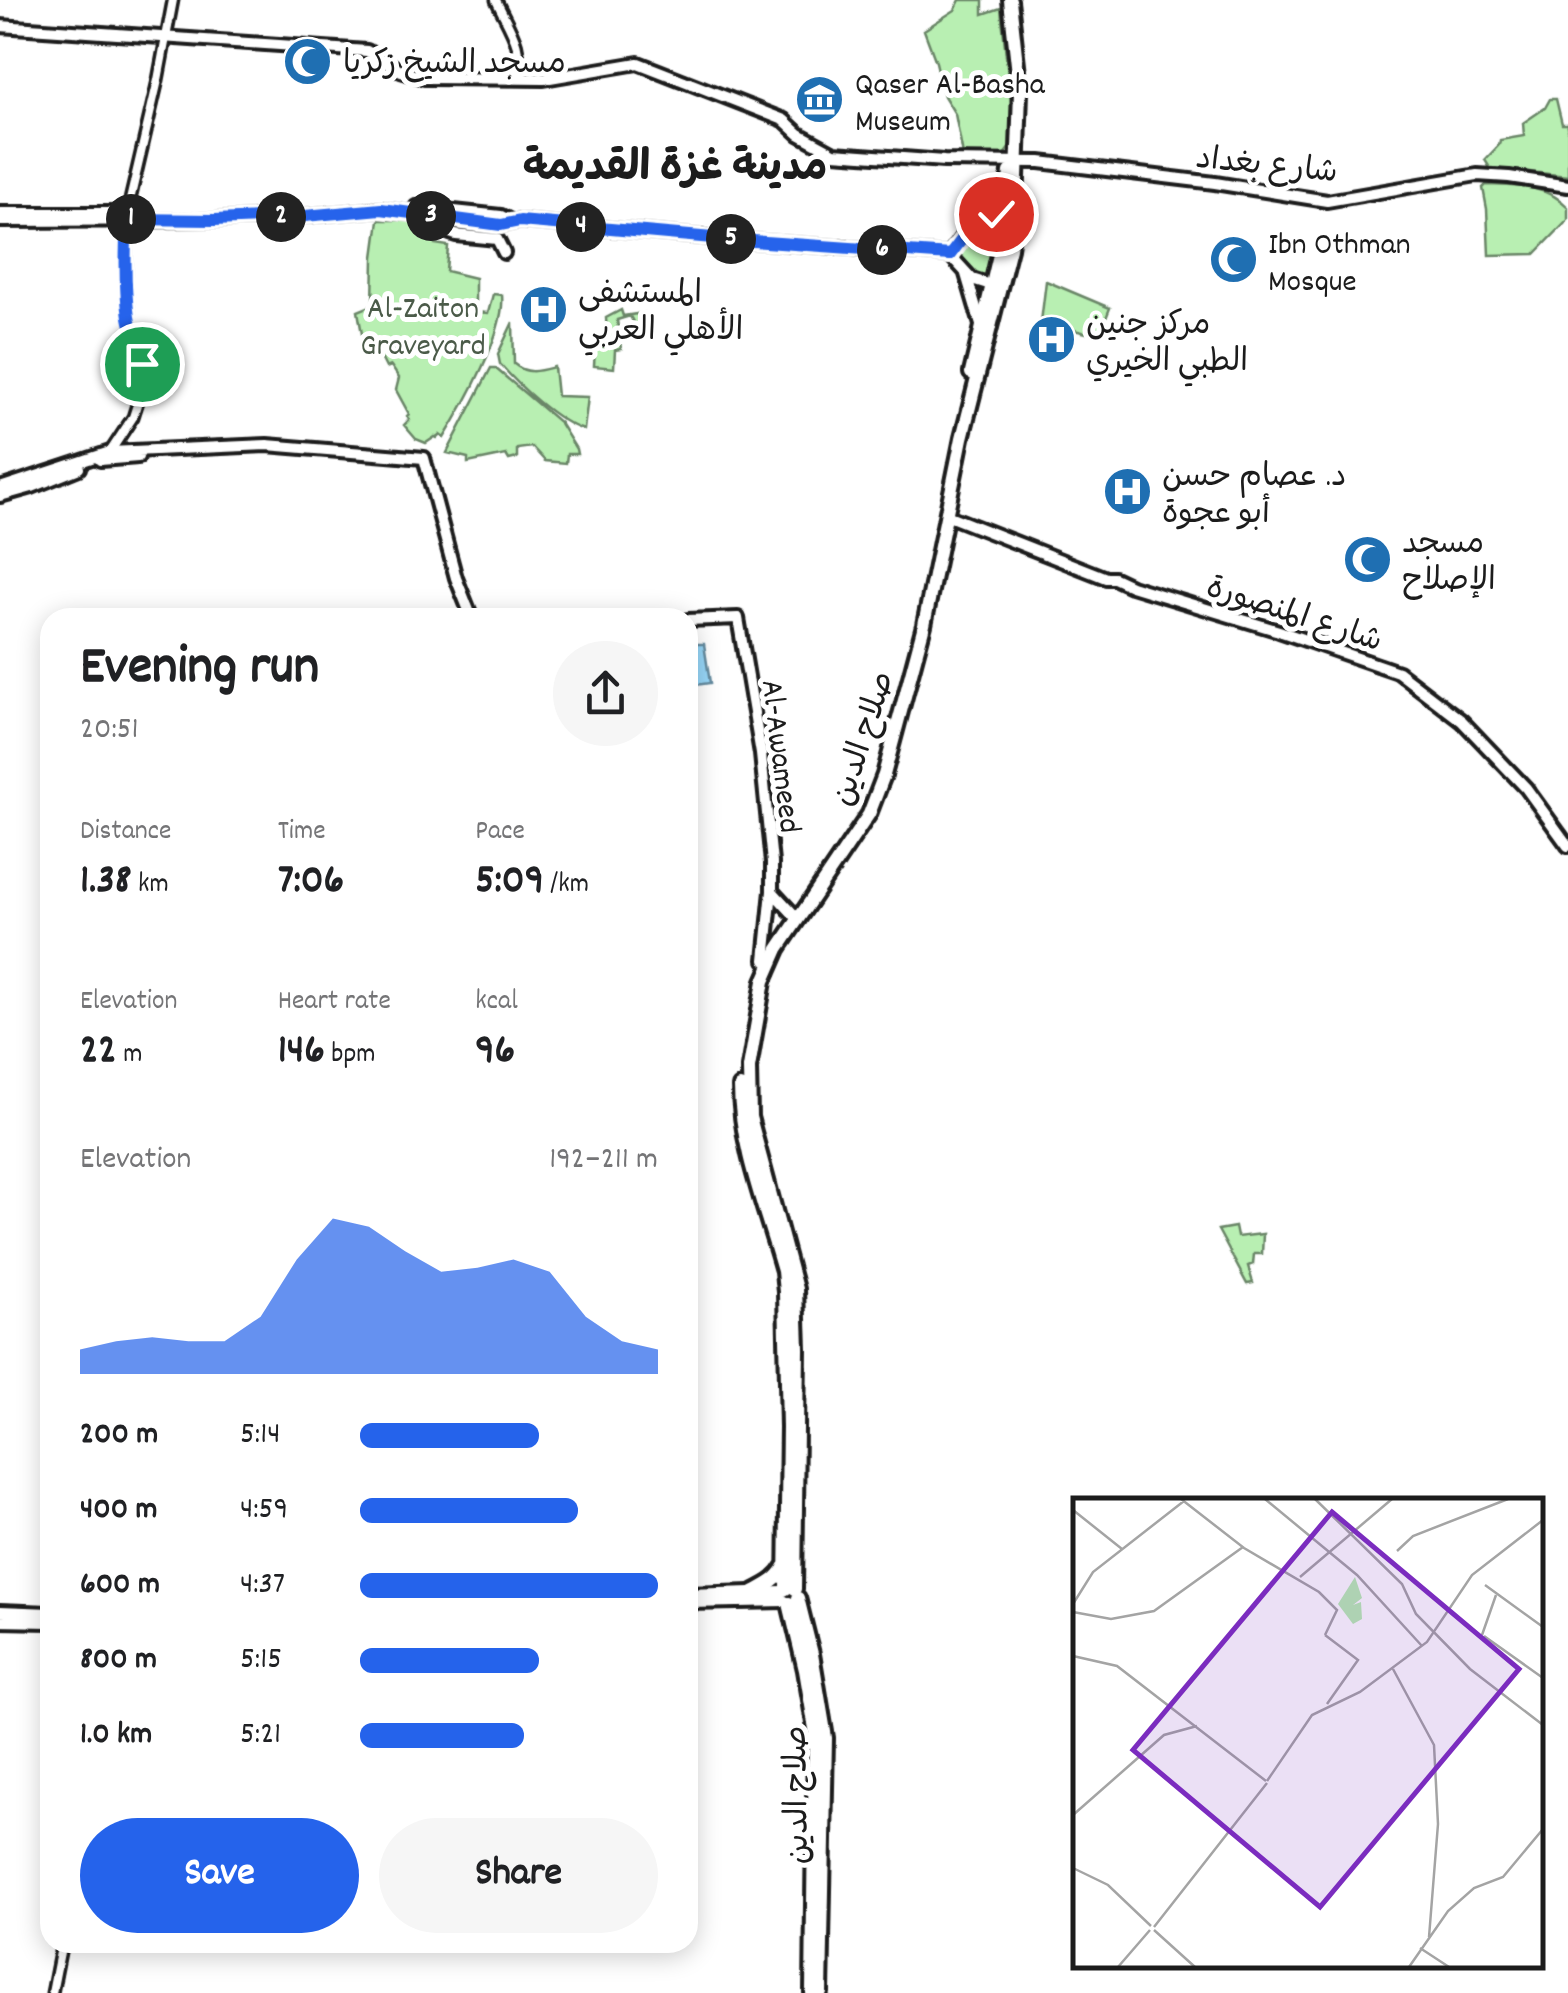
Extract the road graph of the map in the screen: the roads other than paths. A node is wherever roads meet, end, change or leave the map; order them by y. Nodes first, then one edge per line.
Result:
1 (173, 0) edge
2 (496, 0) edge
3 (1006, 0) edge
4 (0, 26) edge
5 (164, 37) junction
6 (518, 80) junction
7 (1015, 162) junction
8 (1568, 183) edge
9 (1010, 213) junction
10 (127, 216) junction
11 (434, 216) junction
12 (0, 217) edge
13 (513, 222) junction
14 (504, 254) dead end
15 (950, 255) junction
16 (966, 273) junction
17 (991, 285) junction
18 (981, 326) junction
19 (110, 452) junction
20 (422, 461) junction
21 (0, 492) edge
22 (947, 513) junction
23 (466, 608) edge
24 (698, 620) edge
25 (1568, 846) edge
26 (772, 891) junction
27 (794, 916) junction
28 (765, 960) junction
29 (786, 1564) junction
30 (753, 1592) junction
31 (698, 1594) edge
32 (789, 1595) junction
33 (698, 1602) edge
34 (0, 1611) edge
35 (40, 1613) edge
36 (0, 1621) edge
37 (40, 1622) edge
38 (60, 1953) edge
39 (52, 1993) edge
40 (812, 1993) edge
41 (821, 1993) edge

1 - 5 street
2 - 6 street
3 - 7 highway, صلاح الدين
4 - 5 main road, شارع بغداد
5 - 6 main road, شارع بغداد
5 - 10 street
6 - 7 main road, شارع بغداد
7 - 8 main road, شارع بغداد
7 - 9 highway, صلاح الدين
9 - 15 main road
9 - 17 highway, صلاح الدين
9 - 22 highway, صلاح الدين
10 - 11 main road
10 - 12 main road
10 - 13 main road
10 - 19 street
11 - 13 main road
11 - 14 main road
13 - 15 main road
15 - 16 main road
16 - 17 main road
16 - 18 main road
17 - 18 highway, صلاح الدين
18 - 27 highway, صلاح الدين
19 - 20 main road
19 - 21 main road
20 - 21 main road
20 - 23 main road
22 - 25 main road, شارع المنصورة
22 - 27 highway, صلاح الدين
24 - 26 main road, Al-Awameed
26 - 27 main road
26 - 28 main road, Al-Awameed
27 - 28 highway, صلاح الدين
27 - 32 highway, صلاح الدين
28 - 29 highway, صلاح الدين
29 - 30 highway
29 - 32 highway, صلاح الدين
30 - 31 main road
30 - 32 main road
32 - 33 main road
32 - 40 highway, صلاح الدين
32 - 41 highway, صلاح الدين
34 - 35 main road
36 - 37 main road
38 - 39 street

